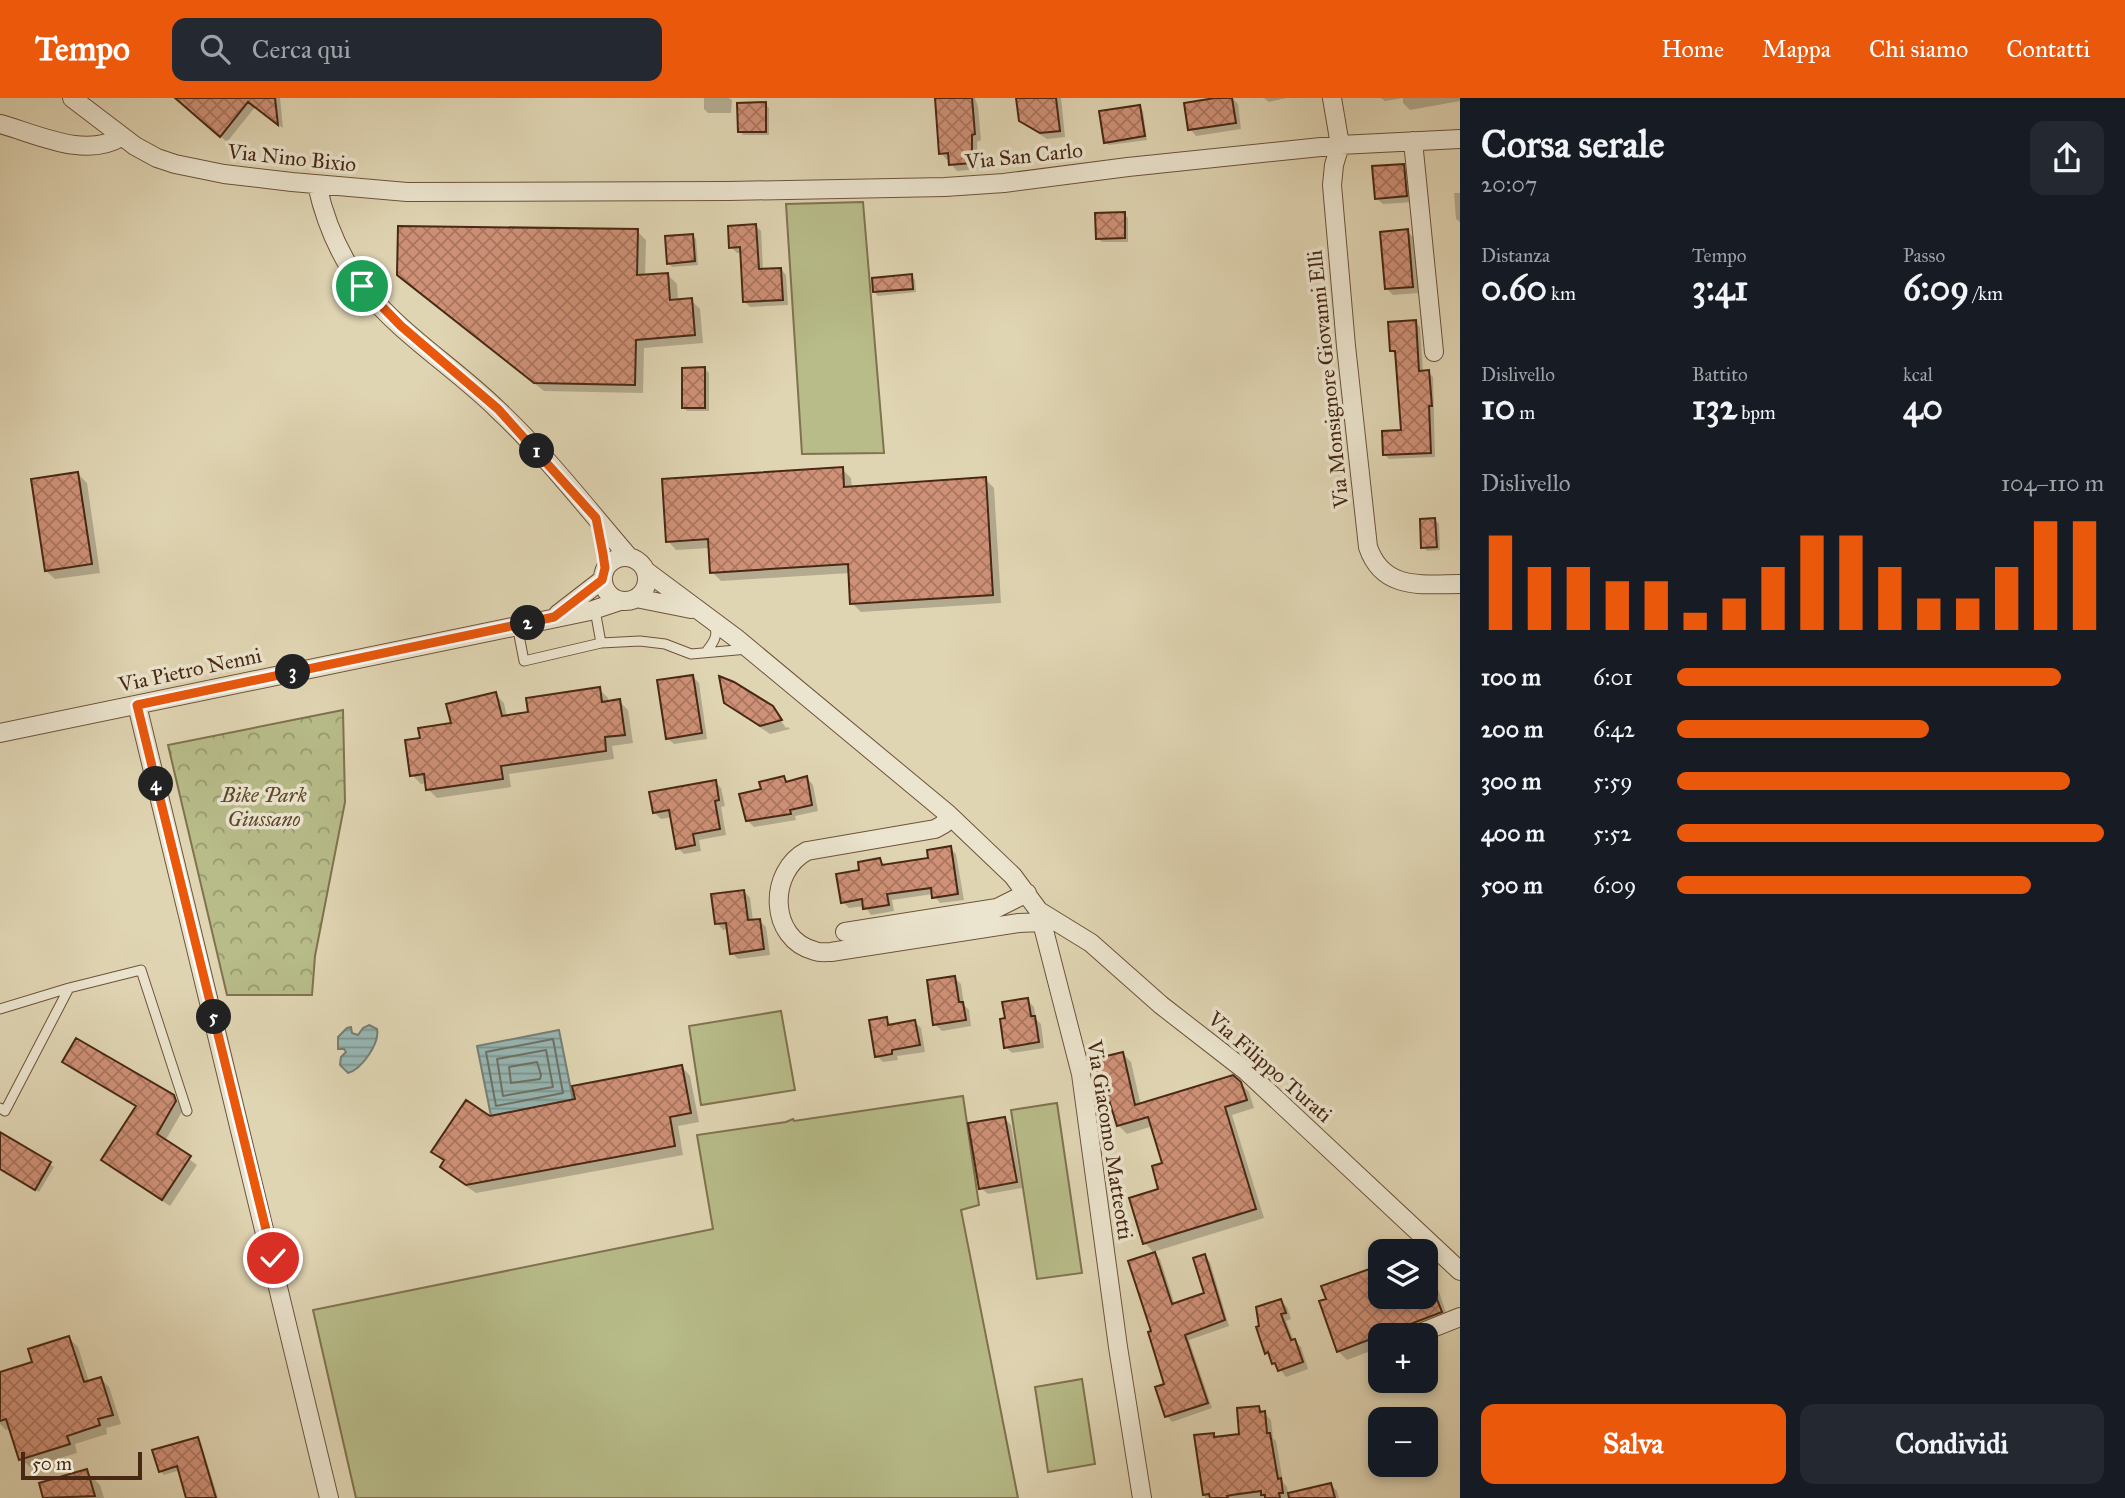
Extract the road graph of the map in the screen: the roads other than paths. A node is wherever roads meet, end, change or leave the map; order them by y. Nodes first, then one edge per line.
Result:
1 (72, 98) edge
2 (1332, 98) edge
3 (0, 124) edge
4 (121, 137) junction
5 (1460, 139) edge
6 (1413, 141) junction
7 (1340, 145) junction
8 (317, 185) junction
9 (592, 192) joint
10 (1434, 352) dead end
11 (596, 518) junction
12 (629, 557) junction
13 (646, 571) junction
14 (603, 574) junction
15 (1460, 584) edge
16 (628, 599) junction
17 (595, 610) junction
18 (705, 615) junction
19 (554, 617) junction
20 (517, 625) junction
21 (601, 643) junction
22 (751, 649) junction
23 (706, 652) junction
24 (137, 705) junction
25 (0, 733) edge
26 (948, 814) junction
27 (1027, 893) junction
28 (1041, 917) junction
29 (845, 932) dead end
30 (69, 988) junction
31 (0, 1009) edge
32 (0, 1108) edge
33 (187, 1111) dead end
34 (1460, 1271) edge
35 (1460, 1317) edge
36 (1438, 1326) edge
37 (330, 1498) edge
38 (1142, 1498) edge

1 - 4 street, Via Nino Bixio
2 - 7 street, Via Monsignore Giovanni Elli
3 - 4 street
4 - 8 street, Via Nino Bixio
5 - 6 street, Via San Carlo
6 - 7 street, Via San Carlo
6 - 10 street
7 - 9 street, Via San Carlo
7 - 15 street, Via Monsignore Giovanni Elli
8 - 9 street, Via Nino Bixio
8 - 11 street
11 - 12 street
11 - 14 street
12 - 13 street
12 - 14 street
13 - 16 street
13 - 18 street, Via Giacomo Matteotti
14 - 16 street
14 - 19 street, Via Pietro Nenni
16 - 17 street, Via Pietro Nenni
16 - 18 street, Via Giacomo Matteotti
17 - 19 street, Via Pietro Nenni
17 - 21 lane
18 - 22 street, Via Giacomo Matteotti
18 - 23 lane
19 - 20 street, Via Pietro Nenni
20 - 21 lane
20 - 24 street, Via Pietro Nenni
21 - 23 lane
22 - 23 lane
22 - 26 street, Via Giacomo Matteotti
24 - 25 street, Via Pietro Nenni
24 - 37 street
26 - 27 street, Via Giacomo Matteotti
26 - 28 street
27 - 28 street, Via Giacomo Matteotti
27 - 29 street
28 - 34 street, Via Filippo Turati
28 - 38 street, Via Giacomo Matteotti
30 - 31 lane
30 - 32 lane
30 - 33 lane
35 - 36 street

